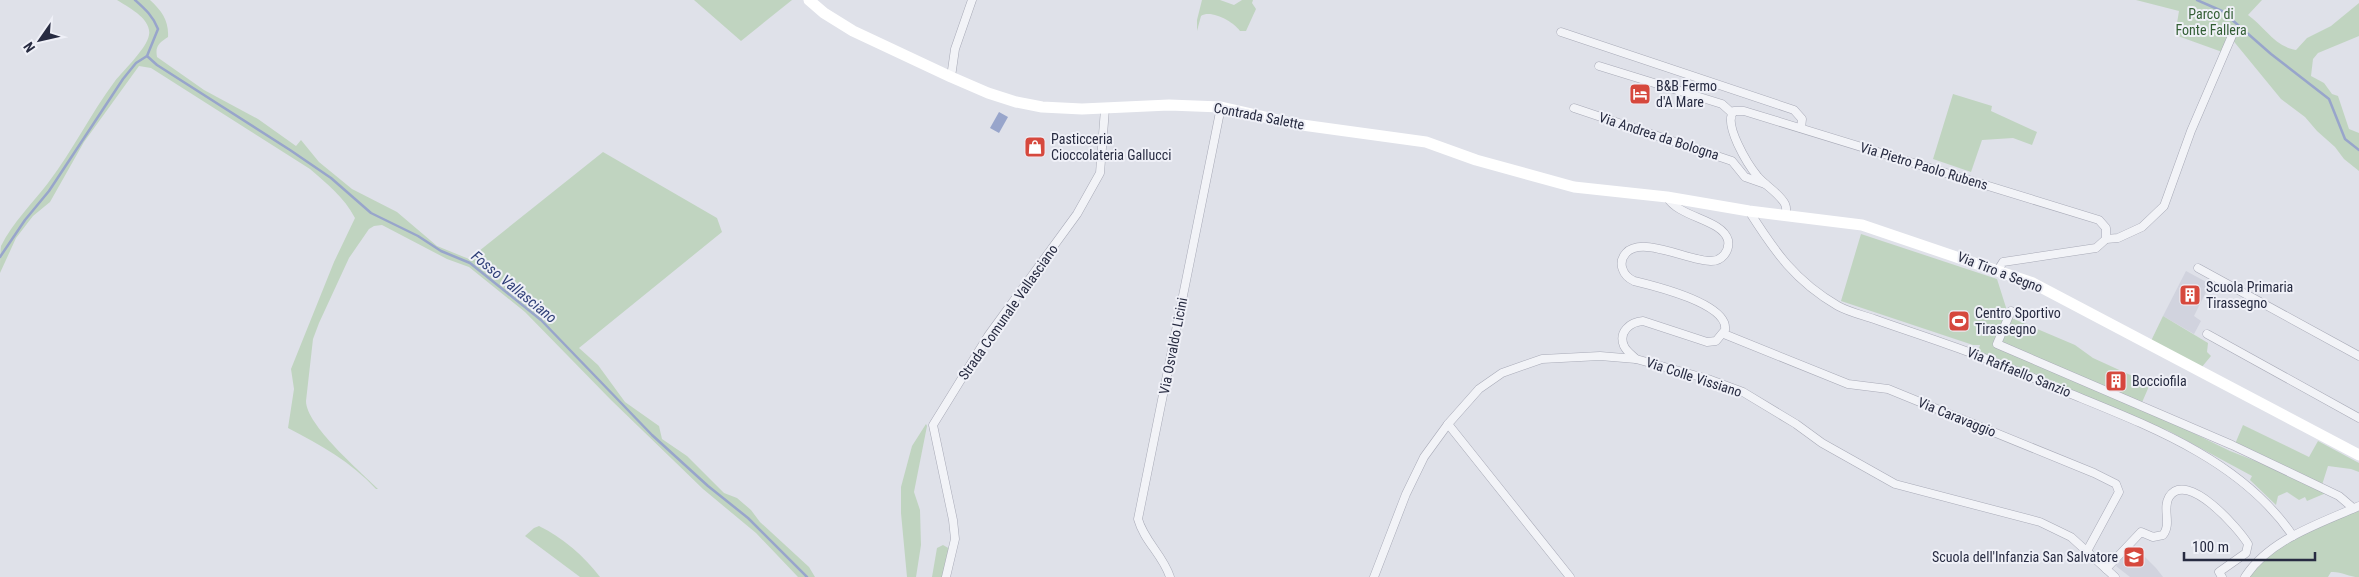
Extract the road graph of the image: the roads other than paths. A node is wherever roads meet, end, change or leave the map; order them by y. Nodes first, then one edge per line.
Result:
1 (809, 0) edge
2 (972, 0) edge
3 (2234, 31) dead end
4 (1561, 32) dead end
5 (1599, 66) dead end
6 (951, 77) junction
7 (1221, 107) junction
8 (1105, 108) junction
9 (1574, 108) dead end
10 (1732, 113) junction
11 (1800, 128) junction
12 (1765, 184) junction
13 (1667, 197) junction
14 (1749, 212) junction
15 (1786, 216) junction
16 (2106, 239) junction
17 (2198, 268) dead end
18 (1998, 270) junction
19 (2011, 311) dead end
20 (1724, 334) junction
21 (2207, 334) dead end
22 (2359, 356) edge
23 (1636, 359) junction
24 (2359, 418) edge
25 (1448, 424) junction
26 (2359, 455) edge
27 (2356, 507) edge
28 (2293, 536) junction
29 (2088, 552) junction
30 (2106, 569) junction
31 (2217, 576) edge
32 (946, 577) edge
33 (1170, 577) edge
34 (1374, 577) edge
35 (1570, 577) edge
36 (2115, 577) edge
37 (2244, 577) edge

1 - 6 main road, Contrada Salette
2 - 6 street
3 - 16 street
4 - 11 street
5 - 10 street
6 - 8 main road, Contrada Salette
7 - 8 main road, Contrada Salette
7 - 13 main road, Contrada Salette
7 - 33 street, Via Osvaldo Licini
8 - 32 street, Strada Comunale Vallasciano
9 - 12 street, Via Andrea da Bologna
10 - 11 street, Via Pietro Paolo Rubens
10 - 12 street
11 - 16 street, Via Pietro Paolo Rubens
12 - 15 street
13 - 14 main road, Via Tiro a Segno
13 - 20 street
14 - 15 main road, Via Tiro a Segno
14 - 28 street, Via Raffaello Sanzio
15 - 18 main road, Via Tiro a Segno
16 - 18 street
17 - 22 street
18 - 26 main road, Via Tiro a Segno
19 - 27 street
20 - 23 street
20 - 29 street, Via Caravaggio
21 - 24 street
23 - 25 street, Via Colle Vissiano
23 - 29 street, Via Colle Vissiano
25 - 34 street, Via Colle Vissiano
25 - 35 street
27 - 28 street
28 - 37 street
29 - 30 street, Via Colle Vissiano
30 - 31 street
30 - 36 street, Via Colle Vissiano

